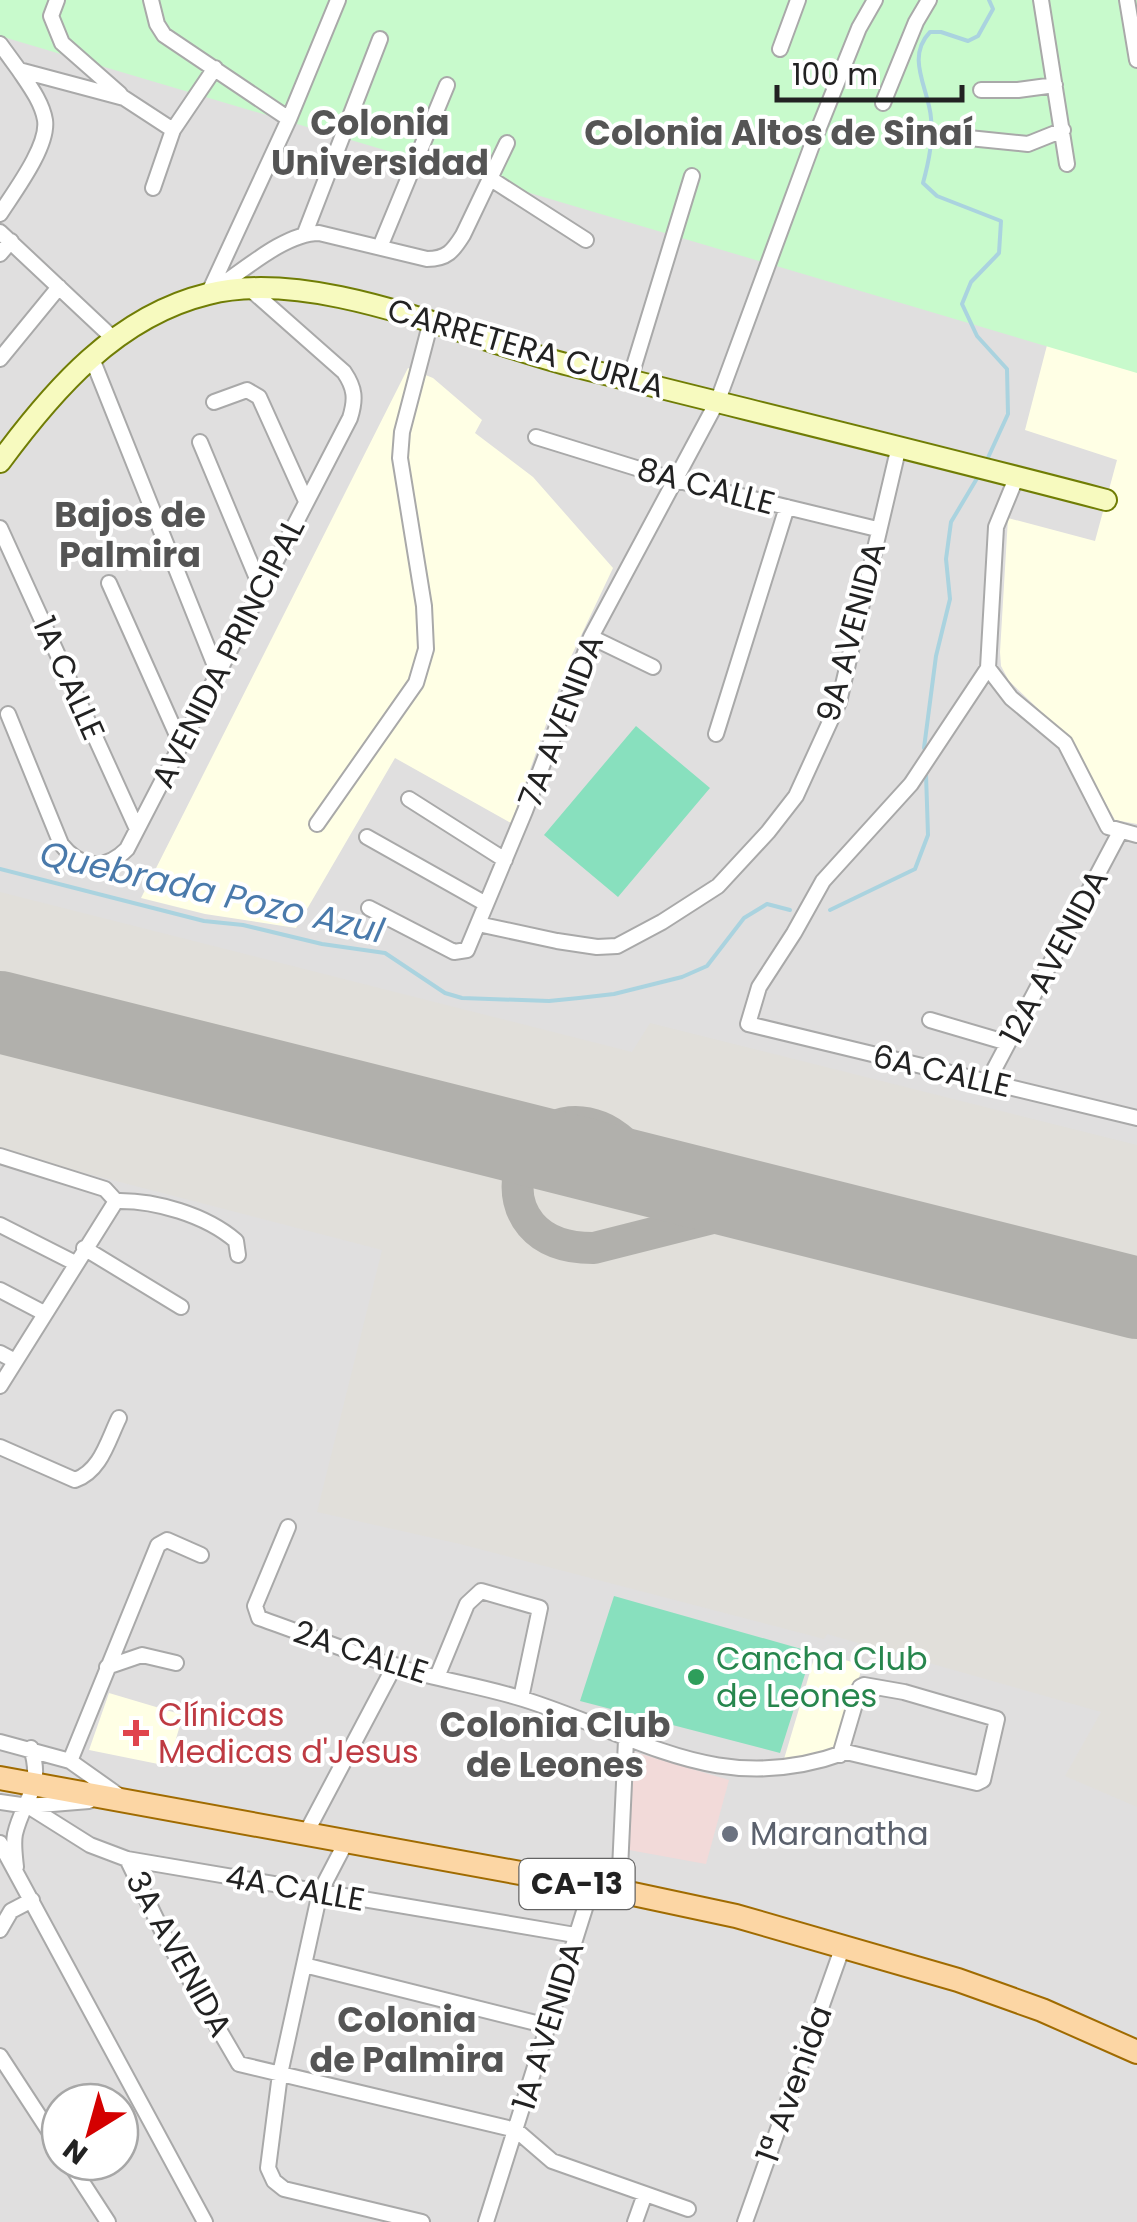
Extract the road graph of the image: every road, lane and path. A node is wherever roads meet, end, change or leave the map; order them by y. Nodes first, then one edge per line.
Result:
1 (57, 0) edge
2 (151, 0) edge
3 (798, 0) edge
4 (874, 0) edge
5 (929, 0) edge
6 (1041, 0) edge
7 (1127, 0) edge
8 (333, 2) edge
9 (380, 38) dead end
10 (0, 44) edge
11 (780, 49) dead end
12 (1137, 60) edge
13 (214, 68) junction
14 (19, 70) junction
15 (446, 85) dead end
16 (1055, 85) junction
17 (981, 90) dead end
18 (124, 98) junction
19 (883, 103) dead end
20 (289, 119) junction
21 (174, 130) junction
22 (1062, 130) junction
23 (959, 137) dead end
24 (508, 143) dead end
25 (1067, 164) dead end
26 (692, 176) dead end
27 (491, 179) junction
28 (153, 188) dead end
29 (0, 214) edge
30 (305, 233) junction
31 (5, 237) edge
32 (586, 240) dead end
33 (380, 248) junction
34 (0, 254) edge
35 (59, 286) junction
36 (250, 289) junction
37 (209, 293) junction
38 (432, 322) junction
39 (116, 340) junction
40 (92, 356) junction
41 (0, 359) edge
42 (630, 380) junction
43 (718, 400) junction
44 (214, 402) dead end
45 (536, 437) dead end
46 (200, 442) dead end
47 (899, 446) junction
48 (0, 462) edge
49 (1016, 476) junction
50 (676, 480) junction
51 (1106, 500) dead end
52 (306, 501) junction
53 (788, 508) junction
54 (0, 528) edge
55 (878, 530) junction
56 (109, 583) dead end
57 (261, 588) junction
58 (591, 638) junction
59 (653, 667) dead end
60 (988, 668) junction
61 (217, 671) junction
62 (8, 714) dead end
63 (716, 734) dead end
64 (180, 742) junction
65 (409, 799) dead end
66 (317, 824) dead end
67 (137, 829) junction
68 (1120, 832) junction
69 (1137, 835) edge
70 (368, 838) dead end
71 (505, 860) junction
72 (486, 904) junction
73 (369, 908) dead end
74 (478, 924) junction
75 (930, 1020) dead end
76 (1008, 1043) junction
77 (988, 1082) junction
78 (1137, 1118) edge
79 (0, 1156) edge
80 (116, 1202) junction
81 (0, 1224) edge
82 (84, 1248) junction
83 (238, 1255) dead end
84 (74, 1264) junction
85 (0, 1290) edge
86 (181, 1307) dead end
87 (44, 1313) junction
88 (0, 1353) edge
89 (15, 1361) junction
90 (0, 1386) edge
91 (119, 1418) dead end
92 (0, 1447) edge
93 (288, 1527) dead end
94 (201, 1555) dead end
95 (176, 1664) dead end
96 (395, 1665) junction
97 (107, 1667) junction
98 (437, 1677) junction
99 (521, 1698) junction
100 (626, 1740) junction
101 (2, 1743) edge
102 (31, 1748) junction
103 (840, 1754) junction
104 (70, 1762) junction
105 (0, 1778) edge
106 (32, 1795) junction
107 (123, 1799) junction
108 (0, 1802) edge
109 (305, 1835) junction
110 (346, 1842) junction
111 (0, 1843) edge
112 (127, 1859) junction
113 (16, 1871) junction
114 (592, 1886) junction
115 (619, 1891) junction
116 (320, 1892) junction
117 (32, 1900) junction
118 (0, 1930) edge
119 (575, 1935) junction
120 (844, 1946) junction
121 (304, 1965) junction
122 (548, 2026) junction
123 (1137, 2052) edge
124 (0, 2056) edge
125 (280, 2074) junction
126 (40, 2117) edge
127 (516, 2130) junction
128 (82, 2182) edge
129 (645, 2194) junction
130 (688, 2208) dead end
131 (108, 2222) edge
132 (206, 2222) edge
133 (422, 2222) edge
134 (486, 2222) edge
135 (636, 2222) edge
136 (744, 2222) edge

1 - 18 street
2 - 13 street
3 - 11 street
4 - 43 street, 7A AVENIDA
5 - 19 street
6 - 16 street
7 - 12 street
8 - 20 street
9 - 30 street
10 - 14 street
13 - 20 street
13 - 21 street
14 - 18 street
14 - 29 street
15 - 33 street
16 - 17 street
16 - 22 street
18 - 21 street
20 - 37 street
21 - 28 street
22 - 23 street
22 - 25 street
24 - 27 street
26 - 42 street
27 - 32 street
27 - 33 street
30 - 33 street
30 - 37 street
31 - 34 street
31 - 35 street
35 - 39 street
35 - 41 street
36 - 37 main road, CARRETERA CURLA
36 - 38 main road, CARRETERA CURLA
36 - 52 street, AVENIDA PRINCIPAL
37 - 39 main road, CARRETERA CURLA
38 - 42 main road, CARRETERA CURLA
38 - 66 street
39 - 40 main road, CARRETERA CURLA
40 - 48 main road, CARRETERA CURLA
40 - 61 street
42 - 43 main road, CARRETERA CURLA
43 - 47 main road, CARRETERA CURLA
43 - 50 street, 7A AVENIDA
44 - 52 street
45 - 50 street, 8A CALLE
46 - 57 street
47 - 49 main road, CARRETERA CURLA
47 - 55 street, 9A AVENIDA
49 - 51 main road, CARRETERA CURLA
49 - 60 street
50 - 53 street, 8A CALLE
50 - 58 street, 7A AVENIDA
52 - 57 street, AVENIDA PRINCIPAL
53 - 55 street, 8A CALLE
53 - 63 street
54 - 67 street, 1A CALLE
55 - 74 street, 9A AVENIDA
56 - 64 street
57 - 61 street, AVENIDA PRINCIPAL
58 - 59 street
58 - 71 street, 7A AVENIDA
60 - 68 street
60 - 77 street, 6A CALLE
61 - 64 street, AVENIDA PRINCIPAL
62 - 67 street, AVENIDA PRINCIPAL
64 - 67 street, AVENIDA PRINCIPAL
65 - 71 street
68 - 69 street
68 - 76 street, 12A AVENIDA
70 - 72 street
71 - 72 street, 7A AVENIDA
72 - 74 street, 7A AVENIDA
73 - 74 street
75 - 76 street
76 - 77 street, 12A AVENIDA
77 - 78 street, 6A CALLE
79 - 80 street
80 - 82 street
80 - 83 street
81 - 84 street
82 - 84 street
82 - 86 street
84 - 87 street
85 - 87 street
87 - 89 street
88 - 89 street
89 - 90 street
91 - 92 street
93 - 96 street, 2A CALLE
94 - 97 street
95 - 97 street
96 - 98 street, 2A CALLE
96 - 109 street
97 - 104 street
98 - 99 street, 2A CALLE
98 - 99 street
99 - 100 street, 2A CALLE
100 - 103 street, 2A CALLE
100 - 115 street
101 - 102 street
102 - 104 street
102 - 106 street
103 - 103 street, 2A CALLE
104 - 107 street
105 - 106 main road, CA-13
106 - 107 main road, CA-13
106 - 108 street
106 - 112 street, 4A CALLE
106 - 113 street
107 - 109 main road, CA-13
109 - 110 main road, CA-13
110 - 114 main road, CA-13
110 - 116 street
111 - 113 street
112 - 116 street, 4A CALLE
112 - 125 street, 3A AVENIDA
113 - 117 street
114 - 115 main road, CA-13
114 - 119 street, 1A AVENIDA
115 - 120 main road, CA-13
116 - 119 street, 4A CALLE
116 - 121 street
117 - 118 street
117 - 132 street
119 - 122 street, 1A AVENIDA
120 - 123 main road, CA-13
120 - 136 street, 1ª Avenida
121 - 122 street
121 - 125 street
122 - 127 street, 1A AVENIDA
124 - 126 street
125 - 127 street
125 - 133 street
127 - 129 street
127 - 134 street, 1A AVENIDA
128 - 131 street
129 - 130 street
129 - 135 street

